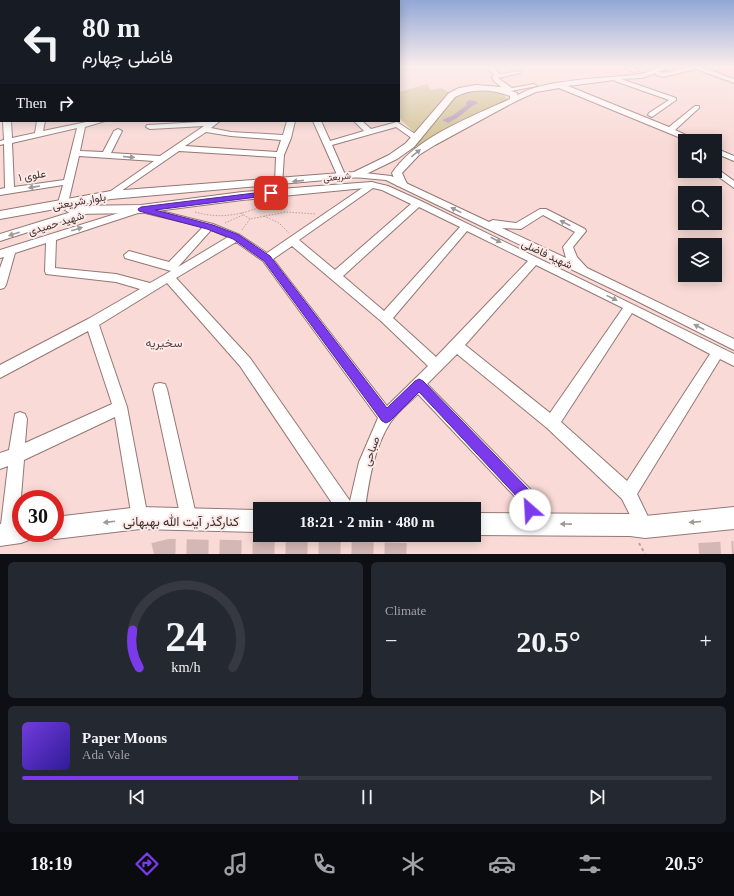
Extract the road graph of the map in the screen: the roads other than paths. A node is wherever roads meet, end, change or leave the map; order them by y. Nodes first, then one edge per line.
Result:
1 (455, 93) edge
2 (504, 93) edge
3 (516, 93) edge
4 (517, 93) edge
5 (578, 93) edge
6 (656, 93) edge
7 (510, 94) junction
8 (697, 107) dead end
9 (652, 115) dead end
10 (7, 122) edge
11 (41, 122) edge
12 (96, 122) edge
13 (214, 122) edge
14 (291, 122) edge
15 (317, 122) edge
16 (359, 122) edge
17 (388, 124) edge
18 (82, 125) junction
19 (150, 127) dead end
20 (204, 129) junction
21 (670, 130) junction
22 (118, 131) dead end
23 (370, 133) junction
24 (39, 134) junction
25 (679, 134) edge
26 (416, 137) junction
27 (287, 138) junction
28 (9, 141) junction
29 (0, 143) edge
30 (328, 144) junction
31 (177, 148) junction
32 (76, 153) junction
33 (722, 153) edge
34 (106, 155) junction
35 (280, 155) junction
36 (161, 159) junction
37 (734, 159) edge
38 (356, 175) junction
39 (722, 175) edge
40 (68, 182) junction
41 (342, 182) junction
42 (279, 183) junction
43 (401, 184) junction
44 (371, 185) junction
45 (734, 185) edge
46 (159, 190) junction
47 (10, 191) junction
48 (0, 192) edge
49 (107, 196) junction
50 (353, 196) junction
51 (418, 203) junction
52 (63, 204) junction
53 (146, 208) junction
54 (92, 209) junction
55 (0, 215) edge
56 (0, 221) edge
57 (471, 223) junction
58 (210, 226) junction
59 (236, 237) junction
60 (0, 238) edge
61 (51, 238) junction
62 (292, 240) junction
63 (11, 250) junction
64 (0, 254) edge
65 (129, 255) dead end
66 (267, 258) junction
67 (534, 260) junction
68 (586, 272) junction
69 (173, 273) junction
70 (336, 276) junction
71 (0, 285) edge
72 (153, 288) junction
73 (630, 307) junction
74 (385, 318) junction
75 (92, 323) junction
76 (734, 345) edge
77 (456, 346) junction
78 (718, 352) junction
79 (734, 360) edge
80 (437, 366) junction
81 (0, 372) edge
82 (419, 385) junction
83 (160, 389) dead end
84 (120, 407) junction
85 (386, 417) junction
86 (20, 419) dead end
87 (552, 423) junction
88 (18, 456) junction
89 (0, 461) edge
90 (628, 493) junction
91 (341, 502) edge
92 (358, 502) edge
93 (140, 518) junction
94 (734, 518) edge
95 (189, 519) junction
96 (253, 521) edge
97 (481, 524) edge
98 (536, 524) junction
99 (64, 527) edge
100 (645, 527) junction
101 (10, 533) edge

1 - 26 main road, شریعتی
2 - 7 main road, شریعتی
3 - 7 street, شریعتی
4 - 7 street, شریعتی
5 - 21 street
6 - 9 street
43 -> 7 main road, شریعتی
8 - 21 street
10 - 28 street
11 - 24 street
12 - 18 street
13 - 19 street
13 - 20 street
14 - 27 street
15 - 30 street
16 - 23 street
17 - 23 street
17 - 26 street
18 - 24 street
18 - 32 street
20 - 27 street
20 - 31 street
21 - 25 street
22 - 34 street
23 - 30 street
24 - 28 street
26 - 38 main road, شریعتی
27 - 35 street
28 - 29 street
28 - 47 street
30 - 41 street
31 - 35 street
31 - 36 street
32 - 34 street
32 - 40 street
33 - 37 street
34 -> 36 street
35 - 42 street
36 - 49 street
38 - 41 main road, شریعتی
38 - 43 street, شهید فاضلی
39 - 45 street
40 -> 47 street, علوی ۱
40 - 52 street
41 -> 42 main road, شریعتی
41 - 44 main road, شریعتی
41 - 50 street
41 - 53 main road, شریعتی
42 - 46 main road, شریعتی
57 -> 43 street, شهید فاضلی
44 - 50 street
44 - 51 street, شهید فاضلی
46 - 49 main road, بلوار شریعتی
46 - 53 main road
47 - 48 street, علوی ۱
49 - 52 main road, بلوار شریعتی
49 - 54 main road
50 - 62 street
51 - 57 street, شهید فاضلی
51 - 70 street
52 - 55 main road, بلوار شریعتی
53 - 54 main road, بلوار شریعتی
53 - 58 street
61 -> 53 street, شهید حمیدی
54 - 56 main road, بلوار شریعتی
54 -> 60 street, شهید حمیدی
57 -> 67 street, شهید فاضلی
57 - 68 street, شهید فاضلی
68 -> 57 street
57 - 74 street
58 - 59 street
58 - 69 street
59 - 66 street
59 - 69 street
61 - 63 street, شهید حمیدی
61 - 72 street
62 - 66 street
62 - 70 street
63 - 64 street, شهید حمیدی
63 - 71 street
65 - 69 street
66 - 85 street
67 -> 73 street, شهید فاضلی
67 - 77 street, صباحی
76 -> 68 street, شهید فاضلی
69 - 72 street
69 - 91 street
70 - 74 street
72 - 75 street
73 - 78 street, شهید فاضلی
73 - 87 street
74 - 80 street
75 - 81 street
75 - 84 street
77 - 80 street, صباحی
77 - 87 street
78 - 79 street, شهید فاضلی
78 - 90 street
80 - 82 street, صباحی
82 - 85 street, صباحی
82 - 98 street
83 - 95 street
84 - 88 street
84 - 93 street
85 - 92 street, صباحی
86 - 88 street
87 - 90 street
88 - 89 street
88 - 101 street
90 - 100 street
93 - 95 main road, کنارگذر آیت الله بهبهانی
93 -> 99 main road, کنارگذر آیت الله بهبهانی
94 -> 100 main road
95 - 96 main road, کنارگذر آیت الله بهبهانی
97 - 98 main road
100 -> 98 main road

